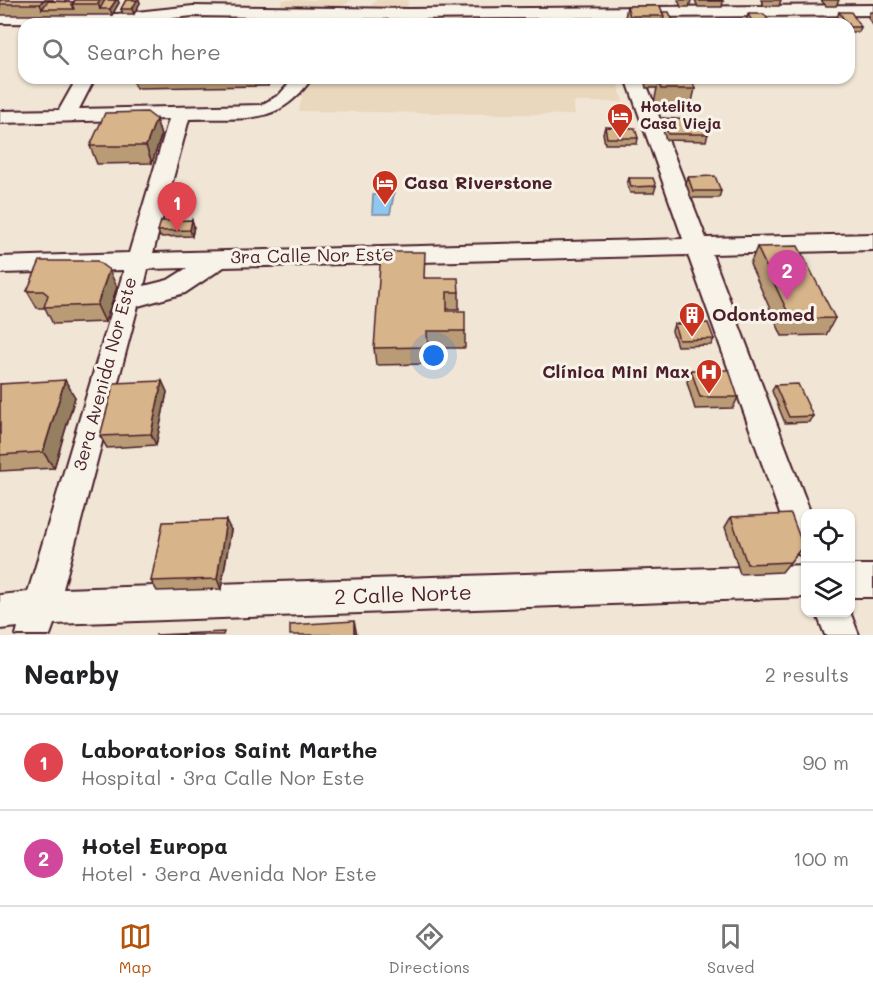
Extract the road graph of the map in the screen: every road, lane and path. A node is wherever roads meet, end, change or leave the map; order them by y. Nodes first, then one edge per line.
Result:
1 (197, 6) edge
2 (873, 10) edge
3 (351, 12) edge
4 (613, 12) edge
5 (0, 18) edge
6 (18, 18) edge
7 (131, 18) edge
8 (770, 18) edge
9 (83, 84) edge
10 (297, 84) edge
11 (637, 84) edge
12 (180, 114) junction
13 (66, 115) junction
14 (0, 117) edge
15 (873, 242) edge
16 (697, 248) junction
17 (219, 259) junction
18 (137, 260) junction
19 (0, 265) edge
20 (126, 300) junction
21 (801, 529) edge
22 (873, 580) edge
23 (801, 581) edge
24 (855, 581) edge
25 (0, 612) edge
26 (835, 617) edge
27 (37, 621) edge
28 (842, 635) edge

1 - 3 street
1 - 7 street
2 - 8 street
3 - 4 street
4 - 8 street
5 - 6 street
9 - 13 street
10 - 12 street
11 - 16 street
12 - 13 street
12 - 18 street, 3era Avenida Nor Este
13 - 14 street
15 - 16 street
16 - 17 street, 3ra Calle Nor Este
16 - 21 street
17 - 18 street, 3ra Calle Nor Este
17 - 20 street
18 - 19 street, 3ra Calle Nor Este
18 - 20 street, 3era Avenida Nor Este
20 - 27 street, 3era Avenida Nor Este
22 - 24 street
23 - 27 street, 2 Calle Norte
25 - 27 street, 2 Calle Norte
26 - 28 street

